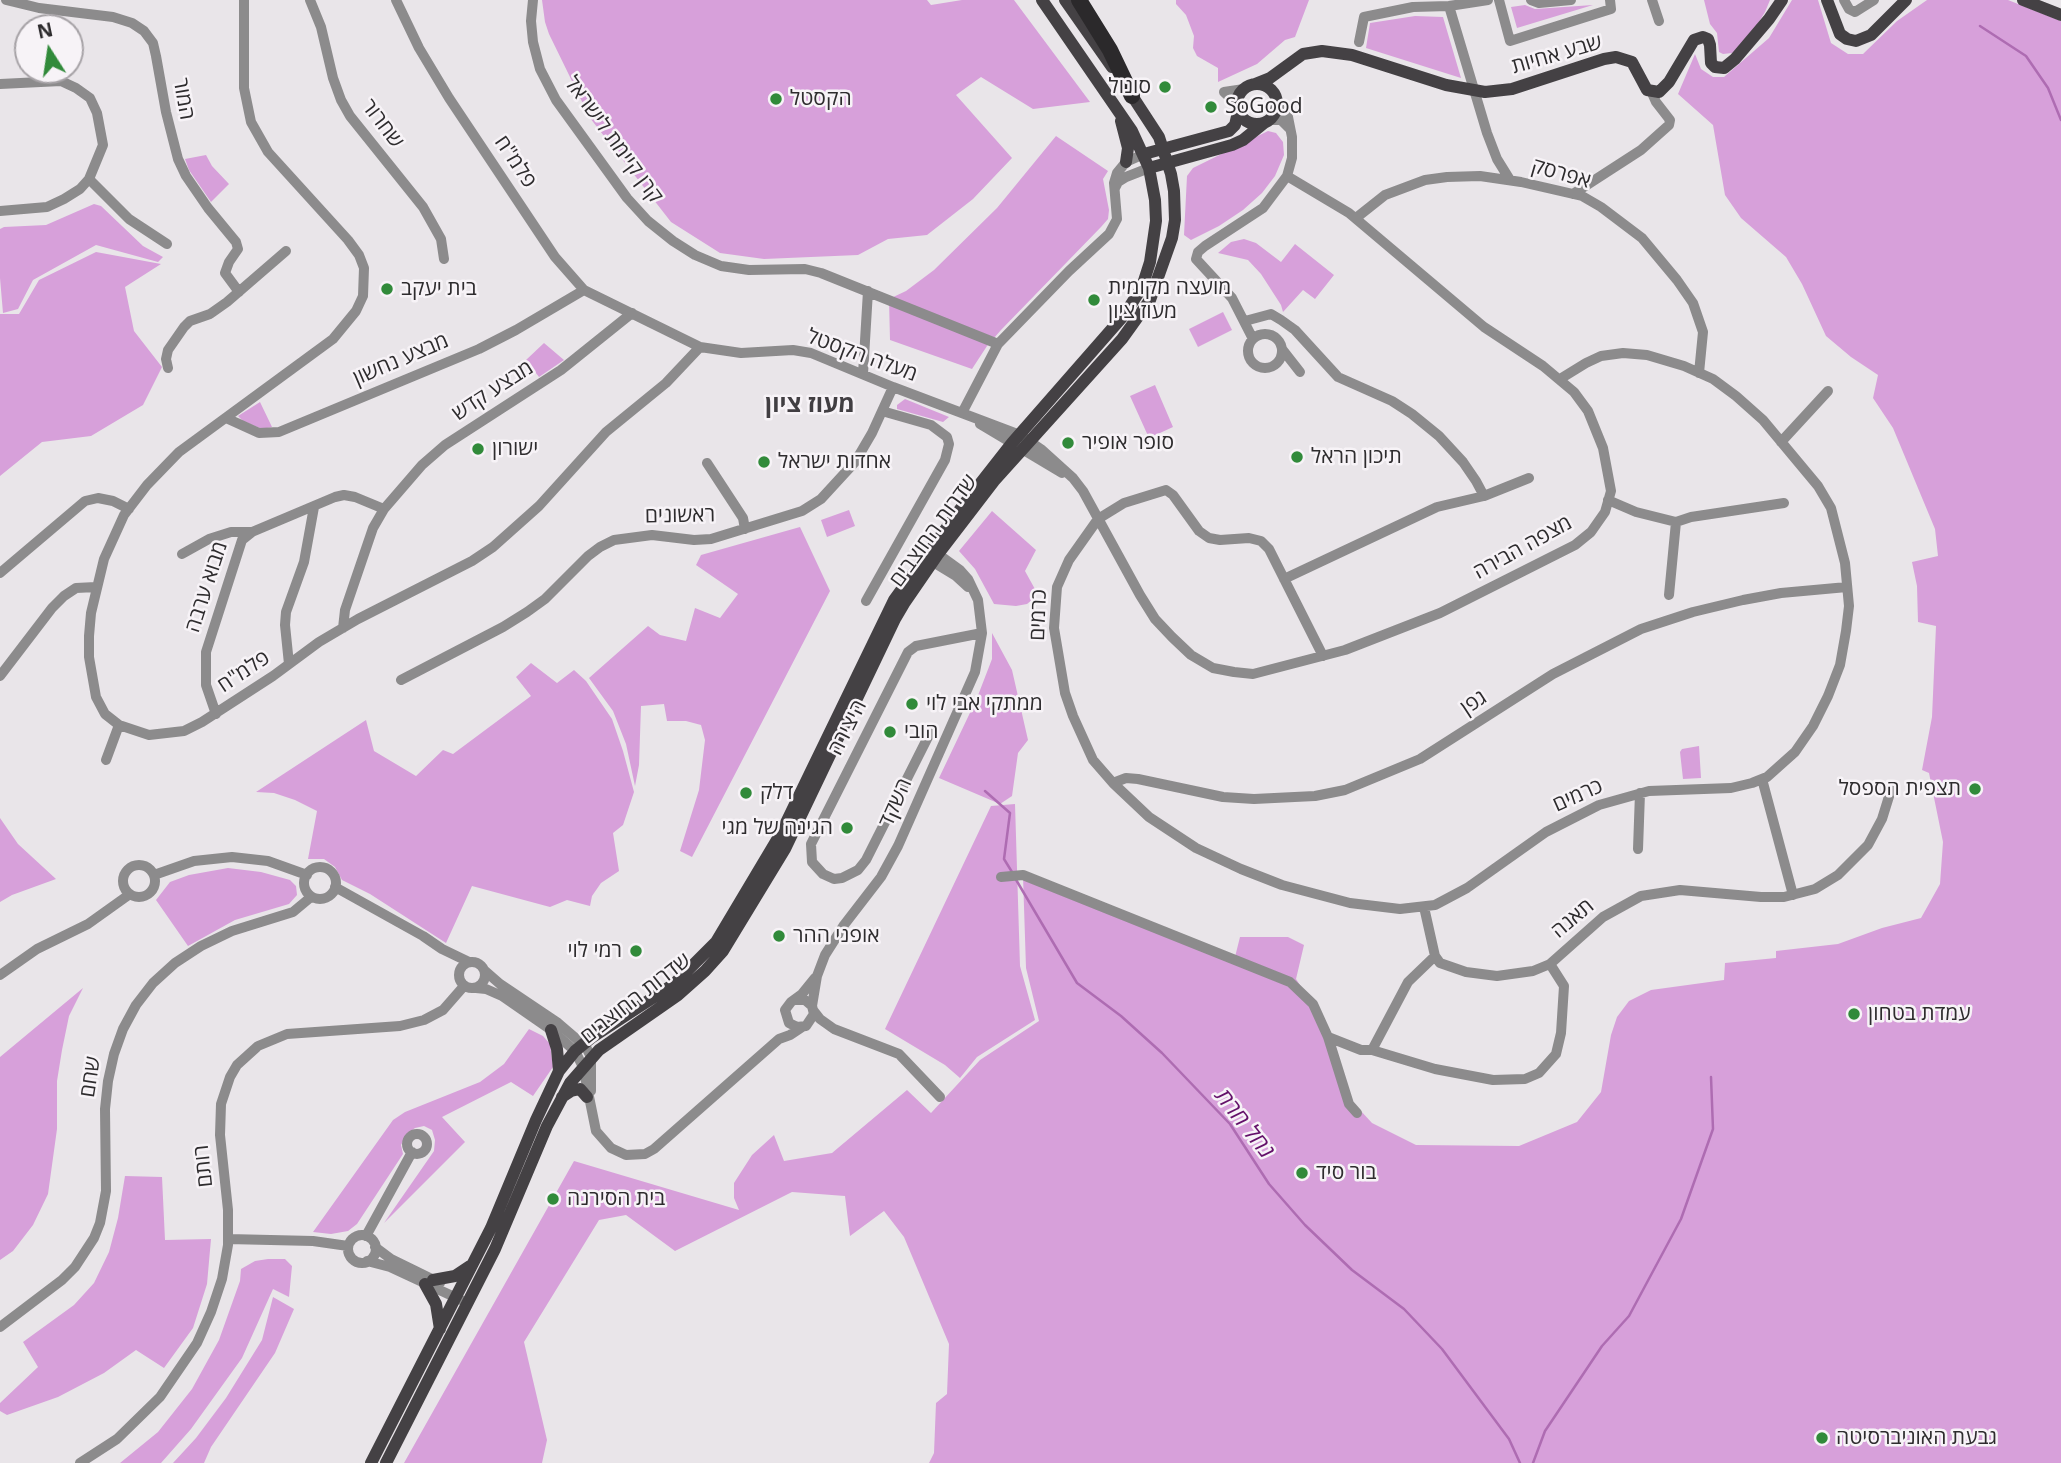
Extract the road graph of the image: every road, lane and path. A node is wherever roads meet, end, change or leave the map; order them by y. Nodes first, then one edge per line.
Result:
1 (6, 0) edge
2 (244, 0) edge
3 (310, 0) edge
4 (396, 0) edge
5 (533, 0) edge
6 (1042, 0) edge
7 (1065, 0) edge
8 (1079, 0) edge
9 (1488, 0) edge
10 (1499, 0) edge
11 (1531, 0) edge
12 (1571, 0) edge
13 (1610, 0) edge
14 (1651, 0) edge
15 (1782, 0) edge
16 (1827, 0) edge
17 (1844, 0) edge
18 (1874, 0) edge
19 (1906, 0) edge
20 (2023, 0) edge
21 (1449, 6) junction
22 (2061, 15) edge
23 (1659, 21) dead end
24 (1360, 42) dead end
25 (1291, 61) junction
26 (0, 84) edge
27 (1249, 86) junction
28 (1475, 91) junction
29 (1652, 93) junction
30 (1132, 96) junction
31 (1278, 100) junction
32 (1117, 108) junction
33 (1238, 108) junction
34 (1267, 122) junction
35 (1151, 123) junction
36 (1292, 137) junction
37 (1201, 139) junction
38 (1164, 148) junction
39 (1144, 154) junction
40 (1194, 156) junction
41 (1126, 162) junction
42 (1168, 163) junction
43 (1149, 169) junction
44 (1287, 176) junction
45 (89, 179) junction
46 (1510, 180) junction
47 (1114, 190) junction
48 (1174, 191) junction
49 (1573, 194) junction
50 (0, 211) edge
51 (1356, 218) junction
52 (167, 244) dead end
53 (286, 251) dead end
54 (444, 259) dead end
55 (584, 289) junction
56 (868, 291) junction
57 (239, 292) junction
58 (632, 313) junction
59 (1245, 321) junction
60 (1254, 339) junction
61 (998, 344) junction
62 (700, 347) junction
63 (1282, 349) junction
64 (168, 368) dead end
65 (1300, 373) dead end
66 (1699, 373) junction
67 (863, 374) junction
68 (1560, 379) junction
69 (893, 387) junction
70 (1828, 391) dead end
71 (882, 411) junction
72 (964, 414) junction
73 (226, 418) junction
74 (1021, 442) junction
75 (1781, 442) junction
76 (707, 463) dead end
77 (1529, 478) dead end
78 (1483, 496) junction
79 (1608, 500) junction
80 (1784, 503) dead end
81 (314, 507) junction
82 (129, 509) junction
83 (384, 509) junction
84 (1098, 519) junction
85 (1676, 522) junction
86 (745, 529) junction
87 (252, 532) junction
88 (181, 554) dead end
89 (933, 556) junction
90 (0, 573) edge
91 (1284, 579) junction
92 (96, 587) junction
93 (1847, 587) junction
94 (1669, 595) dead end
95 (866, 601) dead end
96 (343, 628) junction
97 (982, 633) junction
98 (1323, 656) junction
99 (289, 664) junction
100 (0, 676) edge
101 (401, 680) dead end
102 (216, 713) junction
103 (119, 725) junction
104 (930, 731) dead end
105 (106, 760) dead end
106 (1762, 779) junction
107 (1113, 783) junction
108 (1891, 790) dead end
109 (1640, 793) junction
110 (1638, 849) dead end
111 (866, 860) junction
112 (886, 868) junction
113 (154, 875) junction
114 (307, 875) junction
115 (1001, 877) dead end
116 (335, 887) junction
117 (130, 894) junction
118 (1793, 895) junction
119 (312, 897) junction
120 (1424, 907) junction
121 (442, 950) junction
122 (1435, 956) junction
123 (469, 962) junction
124 (1550, 964) junction
125 (484, 970) junction
126 (459, 972) junction
127 (0, 975) edge
128 (817, 976) junction
129 (464, 986) junction
130 (476, 988) junction
131 (795, 1000) junction
132 (813, 1008) junction
133 (785, 1015) junction
134 (804, 1026) junction
135 (835, 1029) junction
136 (551, 1030) junction
137 (1328, 1037) junction
138 (779, 1039) junction
139 (579, 1047) junction
140 (1372, 1050) junction
141 (587, 1062) junction
142 (559, 1071) junction
143 (562, 1097) junction
144 (587, 1097) junction
145 (940, 1097) dead end
146 (591, 1111) junction
147 (1357, 1113) dead end
148 (412, 1152) dead end
149 (366, 1236) junction
150 (228, 1240) junction
151 (344, 1246) junction
152 (375, 1247) junction
153 (367, 1261) junction
154 (473, 1264) junction
155 (429, 1282) junction
156 (461, 1297) junction
157 (0, 1327) edge
158 (440, 1329) junction
159 (80, 1463) edge
160 (371, 1463) edge
161 (386, 1463) edge

1 - 57 street, המור
2 - 73 street
3 - 54 street, שחרור
4 - 55 street, פלמ"ח
5 - 56 street, קרן קיימת לישראל
6 - 32 main road, שדרות החוצבים
7 - 30 main road, שדרות החוצבים
8 - 30 highway
9 - 21 street
10 - 13 street
11 - 12 street
14 - 23 street
15 - 29 main road
16 - 19 main road
17 - 18 street
20 - 22 main road
21 - 24 street
21 - 28 street
25 - 27 main road, שבע אחיות
25 - 28 main road, שבע אחיות
25 - 31 main road
26 - 45 street
27 - 31 main road
27 - 33 main road
28 - 29 main road, שבע אחיות
28 - 46 street
29 - 49 street
30 - 35 main road, שדרות החוצבים
31 - 34 main road
31 - 36 street
32 - 39 main road, שדרות החוצבים
32 - 41 main road
33 - 34 main road
33 - 37 main road
34 - 36 street
34 - 40 main road
35 - 37 main road
35 - 38 main road, שדרות החוצבים
36 - 44 street
37 - 38 main road
38 - 39 main road
38 - 42 main road, שדרות החוצבים
39 - 41 street
39 - 43 main road, שדרות החוצבים
40 - 42 main road
40 - 48 main road
41 - 47 street
42 - 43 main road
42 - 48 main road, שדרות החוצבים
43 - 47 street
43 - 74 main road, שדרות החוצבים
44 - 51 street, מצפה הבירה
44 - 59 street
45 - 50 street
45 - 52 street
46 - 49 street, אפרסק
46 - 51 street, אפרסק
47 - 61 street
48 - 74 main road, שדרות החוצבים
49 - 66 street, אפרסק
51 - 68 street, מצפה הבירה
53 - 57 street
55 - 58 street, פלמ"ח
55 - 73 street, מבצע נחשון
56 - 61 street, קרן קיימת לישראל
56 - 67 street
57 - 64 street
58 - 62 street, פלמ"ח
58 - 83 street, מבצע קדש
59 - 60 street
59 - 78 street
60 - 63 street
60 - 63 street
61 - 72 street
62 - 67 street, מעלה הקסטל
62 - 96 street, פלמ"ח
63 - 65 street
66 - 68 street, כרמים
66 - 75 street, כרמים
67 - 69 street, מעלה הקסטל
68 - 79 street, מצפה הבירה
69 - 71 street, ראשונים
69 - 72 street, מעלה הקסטל
70 - 75 street
71 - 86 street, ראשונים
71 - 95 street
72 - 74 street, מעלה הקסטל
73 - 82 street
74 - 84 street, מצפה הבירה
74 - 89 main road, שדרות החוצבים
75 - 93 street, כרמים
76 - 86 street
77 - 78 street
78 - 91 street
79 - 85 street
79 - 98 street, מצפה הבירה
80 - 85 street
81 - 83 street, מבוא ערבה
81 - 87 street, מבוא ערבה
81 - 99 street
82 - 90 street
82 - 92 street
83 - 96 street, מבצע קדש
84 - 91 street
84 - 98 street, מצפה הבירה
84 - 107 street, כרמים
85 - 94 street
86 - 101 street, ראשונים
87 - 88 street
87 - 102 street, מבוא ערבה
89 - 97 street
89 - 139 main road, שדרות החוצבים
89 - 141 main road, שדרות החוצבים
91 - 98 street
92 - 100 street
92 - 103 street
93 - 106 street, כרמים
93 - 107 street, גפן
96 - 99 street, פלמ"ח
97 - 111 street, היצירה
97 - 112 street, השקד
99 - 102 street, פלמ"ח
102 - 103 street, פלמ"ח
103 - 105 street
104 - 111 street
106 - 109 street, כרמים
106 - 118 street
107 - 120 street, כרמים
108 - 118 street, תאנה
109 - 110 street
109 - 120 street, כרמים
111 - 112 street
112 - 128 street, השקד
113 - 114 street
113 - 117 street
113 - 117 street
114 - 116 street
114 - 119 street
115 - 137 street
116 - 119 street
116 - 121 street
117 - 127 street
118 - 124 street, תאנה
119 - 157 street, שחם
120 - 122 street
121 - 123 street
121 - 126 street
122 - 124 street, תאנה
122 - 140 street
123 - 125 street
123 - 126 street
124 - 140 street
125 - 130 street
125 - 139 street
126 - 129 street
128 - 131 street, השקד
128 - 132 street, השקד
129 - 130 street
129 - 150 street, רותם
130 - 136 street
131 - 132 street
131 - 133 street
132 - 134 street
132 - 135 street
133 - 134 street
133 - 138 street
134 - 135 street
134 - 138 street
135 - 145 street
136 - 139 street
136 - 142 main road
137 - 140 street
137 - 147 street
138 - 146 street
139 - 141 street
139 - 142 main road, שדרות החוצבים
141 - 143 main road, שדרות החוצבים
141 - 144 street
141 - 146 street
142 - 154 main road, שדרות החוצבים
143 - 144 main road
143 - 156 main road, שדרות החוצבים
144 - 146 street
148 - 149 street
149 - 151 street
149 - 152 street
150 - 151 street
150 - 159 street, רותם
151 - 153 street
152 - 153 street
152 - 155 street
153 - 155 street
154 - 155 main road
154 - 156 main road, שדרות החוצבים
155 - 156 street
155 - 158 main road
156 - 158 main road
156 - 161 main road
158 - 160 main road

